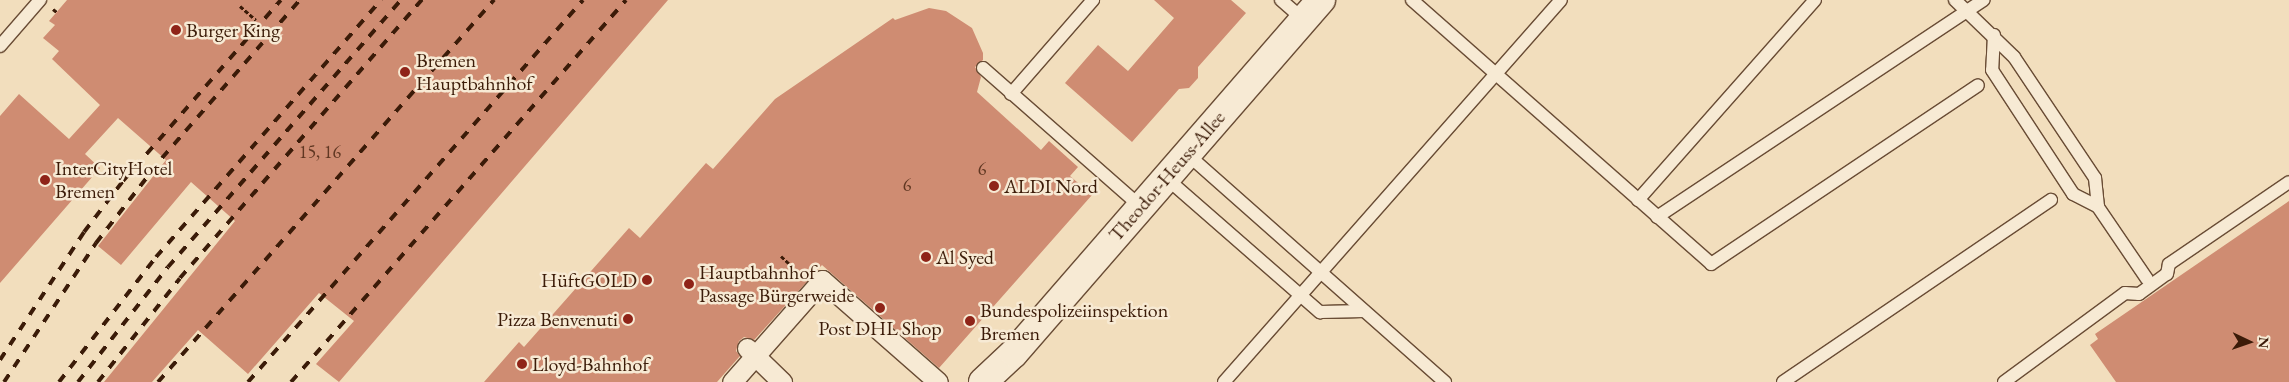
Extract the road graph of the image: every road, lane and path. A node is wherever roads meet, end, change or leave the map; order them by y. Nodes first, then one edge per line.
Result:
1 (40, 0) edge
2 (1093, 0) edge
3 (1281, 0) edge
4 (1412, 0) edge
5 (1561, 0) edge
6 (1815, 0) edge
7 (1955, 0) edge
8 (1984, 0) edge
9 (240, 6) dead end
10 (1312, 10) edge
11 (1968, 11) junction
12 (256, 20) dead end
13 (1994, 35) junction
14 (0, 46) edge
15 (983, 68) dead end
16 (1496, 74) junction
17 (1978, 85) dead end
18 (1011, 94) junction
19 (1186, 153) junction
20 (1165, 177) junction
21 (2289, 182) edge
22 (1638, 200) junction
23 (2051, 200) dead end
24 (1140, 206) junction
25 (2098, 207) junction
26 (1657, 217) junction
27 (781, 256) dead end
28 (1321, 272) junction
29 (800, 274) dead end
30 (2147, 278) dead end
31 (1300, 295) junction
32 (1364, 310) junction
33 (751, 352) junction
34 (1014, 353) junction
35 (732, 379) edge
36 (782, 382) edge
37 (938, 382) edge
38 (983, 382) edge
39 (997, 382) edge
40 (1224, 382) edge
41 (1445, 382) edge
42 (1783, 382) edge
43 (2004, 382) edge

1 - 14 lane
2 - 18 lane
3 - 10 lane
4 - 16 lane
5 - 16 lane
6 - 22 lane
7 - 11 lane
8 - 11 lane
9 - 12 path
10 - 19 street, Theodor-Heuss-Allee
11 - 13 lane
11 - 26 lane
13 - 25 lane
13 - 25 lane
15 - 18 lane
16 - 22 lane
16 - 28 lane
17 - 26 lane
18 - 24 lane
19 - 20 street, Theodor-Heuss-Allee
19 - 28 lane
20 - 24 street, Theodor-Heuss-Allee
20 - 31 lane
21 - 43 lane
22 - 26 lane
23 - 42 lane
24 - 34 street, Theodor-Heuss-Allee
25 - 30 lane
27 - 29 path
28 - 31 lane
28 - 32 lane
31 - 32 lane
31 - 40 lane
32 - 41 lane
33 - 35 street
33 - 36 street
33 - 37 street
34 - 38 street, Theodor-Heuss-Allee
34 - 39 street, Theodor-Heuss-Allee

